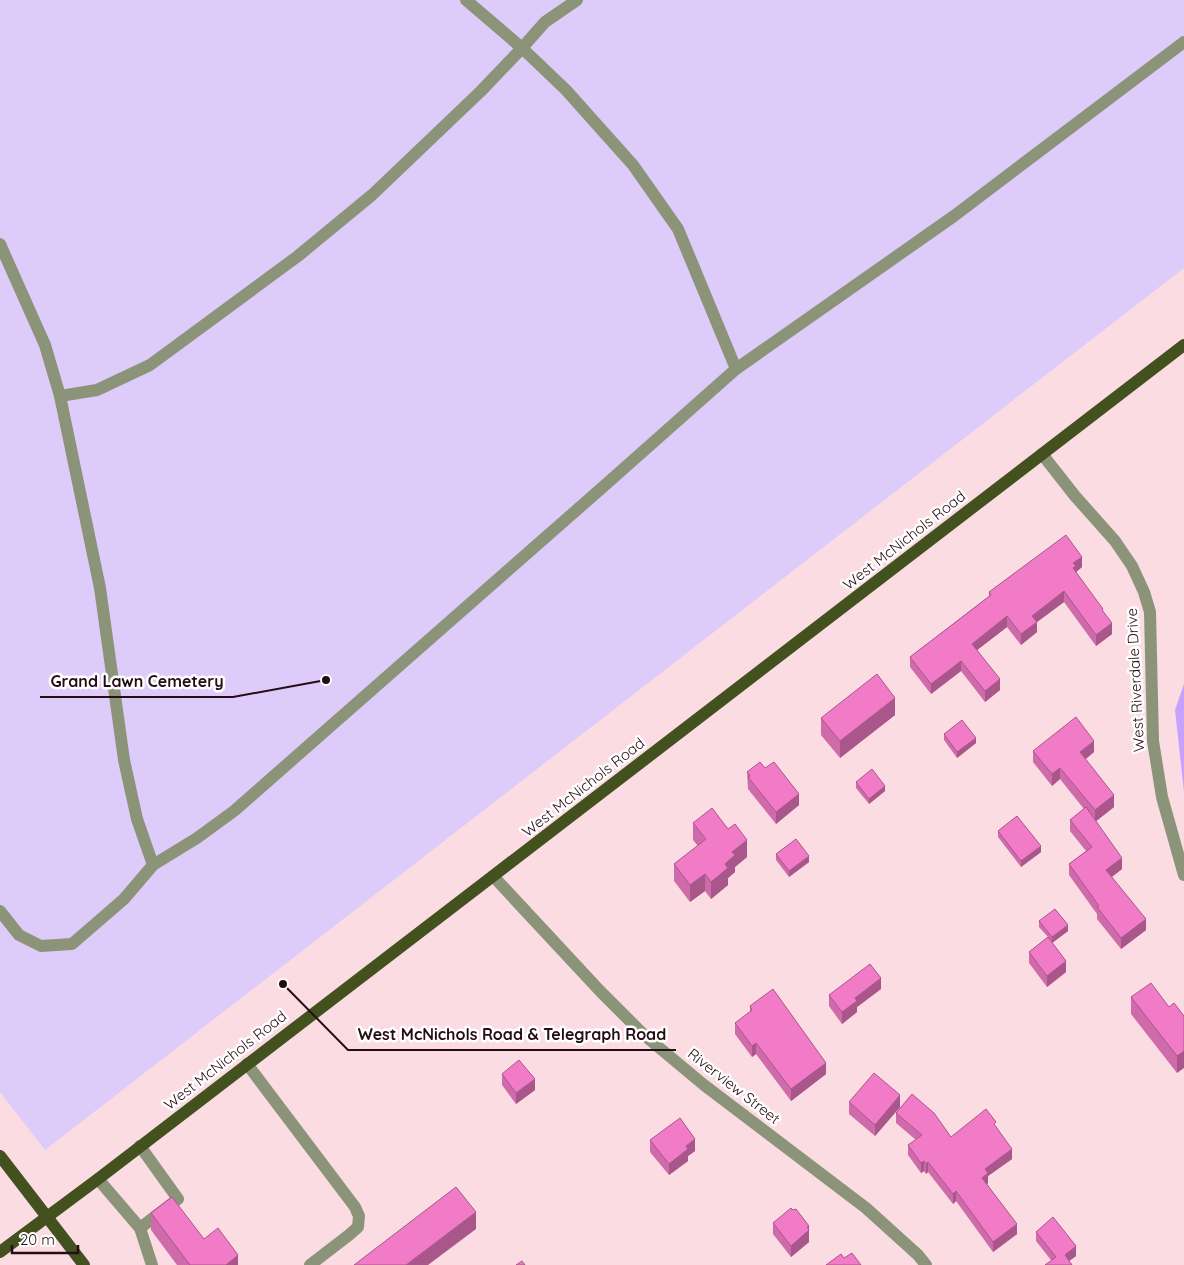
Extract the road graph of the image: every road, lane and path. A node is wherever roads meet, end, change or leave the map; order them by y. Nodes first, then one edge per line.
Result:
1 (466, 0) edge
2 (577, 0) edge
3 (1184, 42) edge
4 (522, 48) junction
5 (0, 244) edge
6 (1184, 345) edge
7 (736, 369) junction
8 (60, 396) junction
9 (1042, 454) junction
10 (153, 864) junction
11 (1184, 875) edge
12 (494, 876) junction
13 (0, 911) edge
14 (247, 1064) junction
15 (140, 1146) junction
16 (0, 1156) edge
17 (98, 1179) junction
18 (47, 1216) junction
19 (140, 1228) junction
20 (0, 1252) edge
21 (84, 1265) edge
22 (152, 1265) edge
23 (310, 1265) edge
24 (926, 1265) edge

1 - 4 street
2 - 4 street
3 - 7 street
4 - 7 street
4 - 8 street
5 - 8 street
6 - 9 main road, West McNichols Road
7 - 10 street
8 - 10 street
9 - 11 street, West Riverdale Drive
9 - 12 main road, West McNichols Road
10 - 13 street
12 - 14 main road, West McNichols Road
12 - 24 street, Riverview Street
14 - 15 main road, West McNichols Road
14 - 23 street
15 - 17 main road, West McNichols Road
15 - 19 street
16 - 18 main road
17 - 18 main road, West McNichols Road
17 - 19 street
18 - 20 main road, West McNichols Road
18 - 21 main road
19 - 22 street

